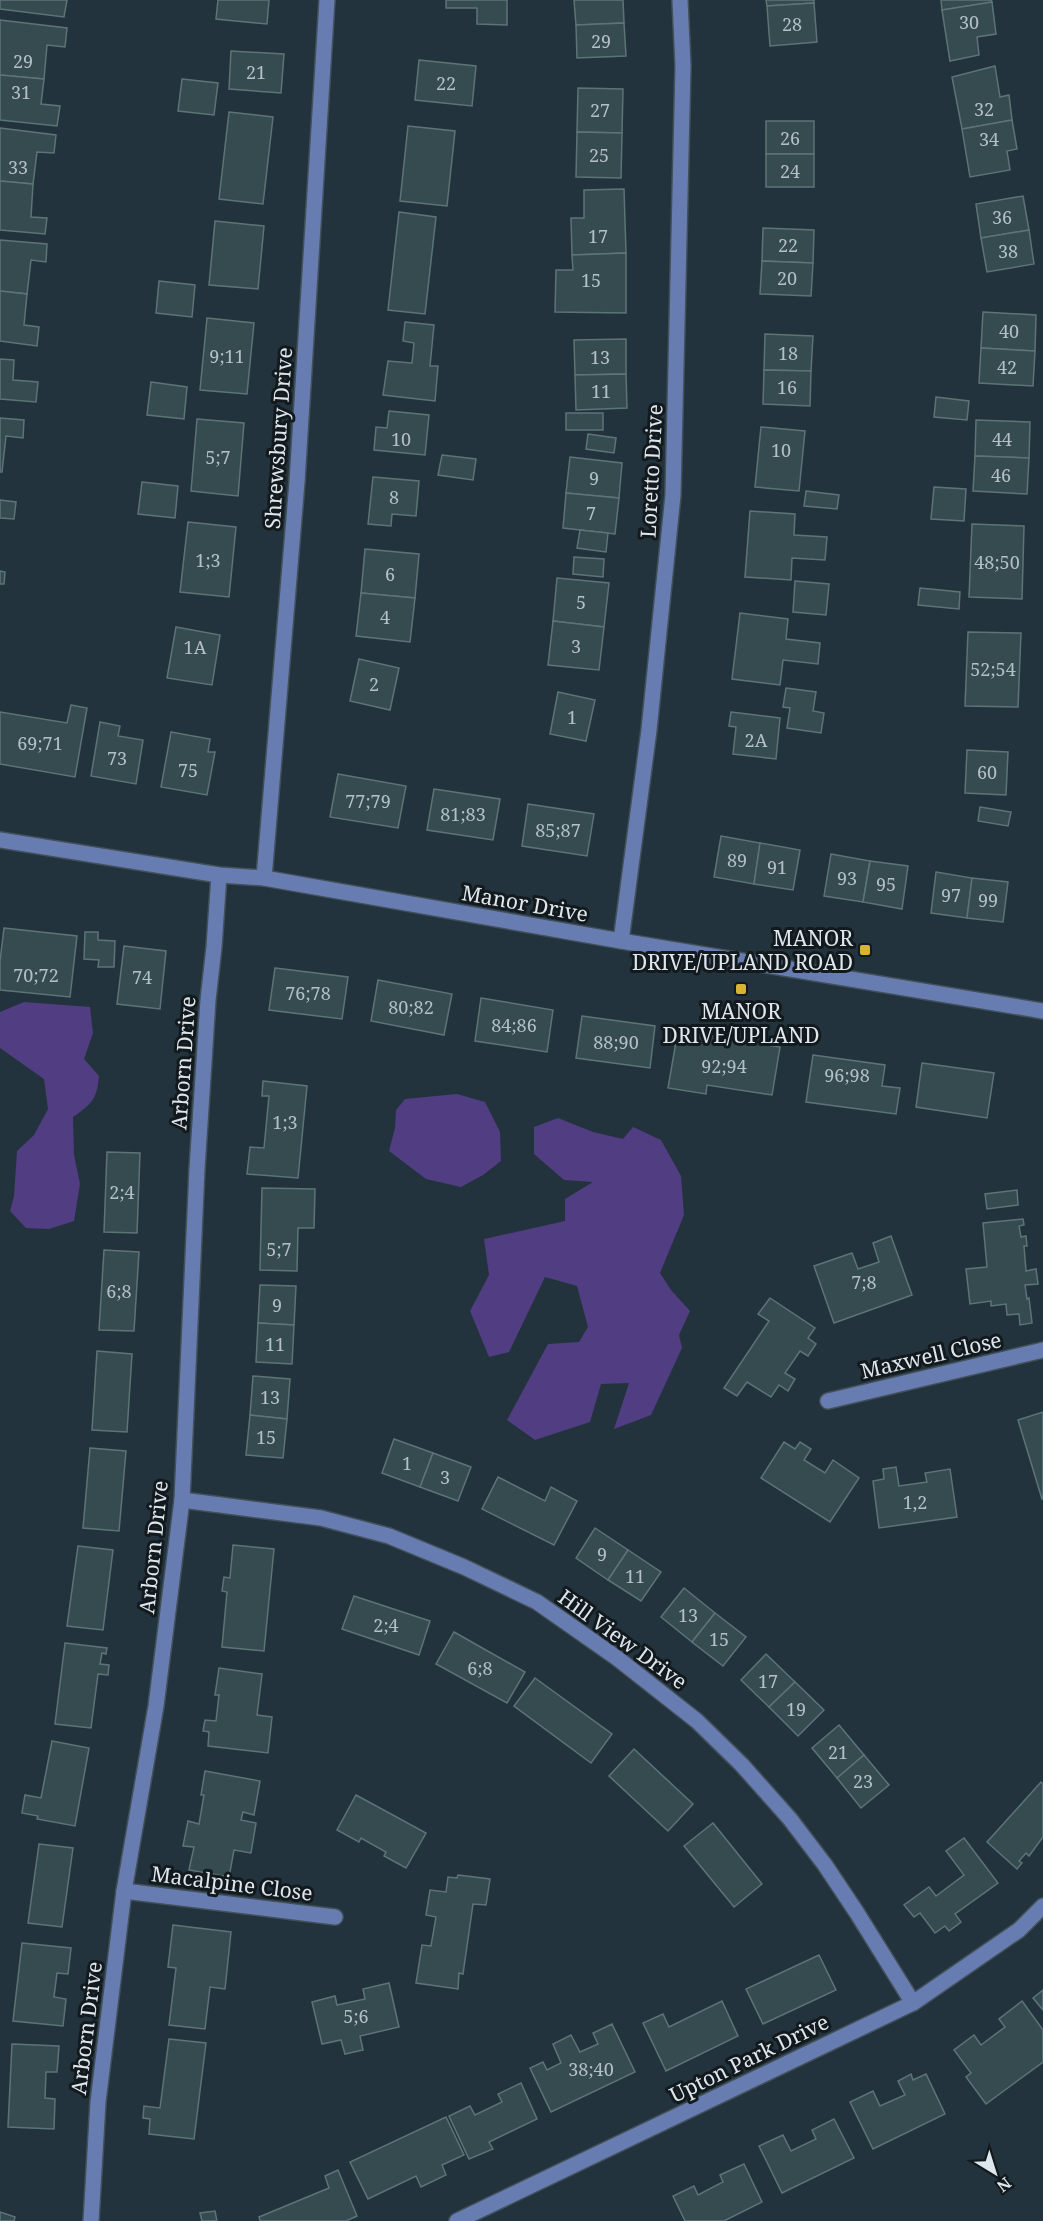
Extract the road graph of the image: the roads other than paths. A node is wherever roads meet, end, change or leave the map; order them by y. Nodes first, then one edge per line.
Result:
1 (327, 0) edge
2 (680, 0) edge
3 (0, 840) edge
4 (219, 875) junction
5 (264, 878) junction
6 (621, 941) junction
7 (1043, 1011) edge
8 (1043, 1350) edge
9 (828, 1401) dead end
10 (182, 1500) junction
11 (124, 1891) junction
12 (1043, 1906) edge
13 (335, 1917) dead end
14 (913, 2003) junction
15 (91, 2221) edge
16 (456, 2221) edge

1 - 5 street, Shrewsbury Drive
2 - 6 street, Loretto Drive
3 - 4 street, Manor Drive
4 - 5 street, Manor Drive
4 - 10 street, Arborn Drive
5 - 6 street, Manor Drive
6 - 7 street, Manor Drive
8 - 9 street, Maxwell Close
10 - 11 street, Arborn Drive
10 - 14 street, Hill View Drive
11 - 13 street, Macalpine Close
11 - 15 street, Arborn Drive
12 - 14 street, Upton Park Drive
14 - 16 street, Upton Park Drive

